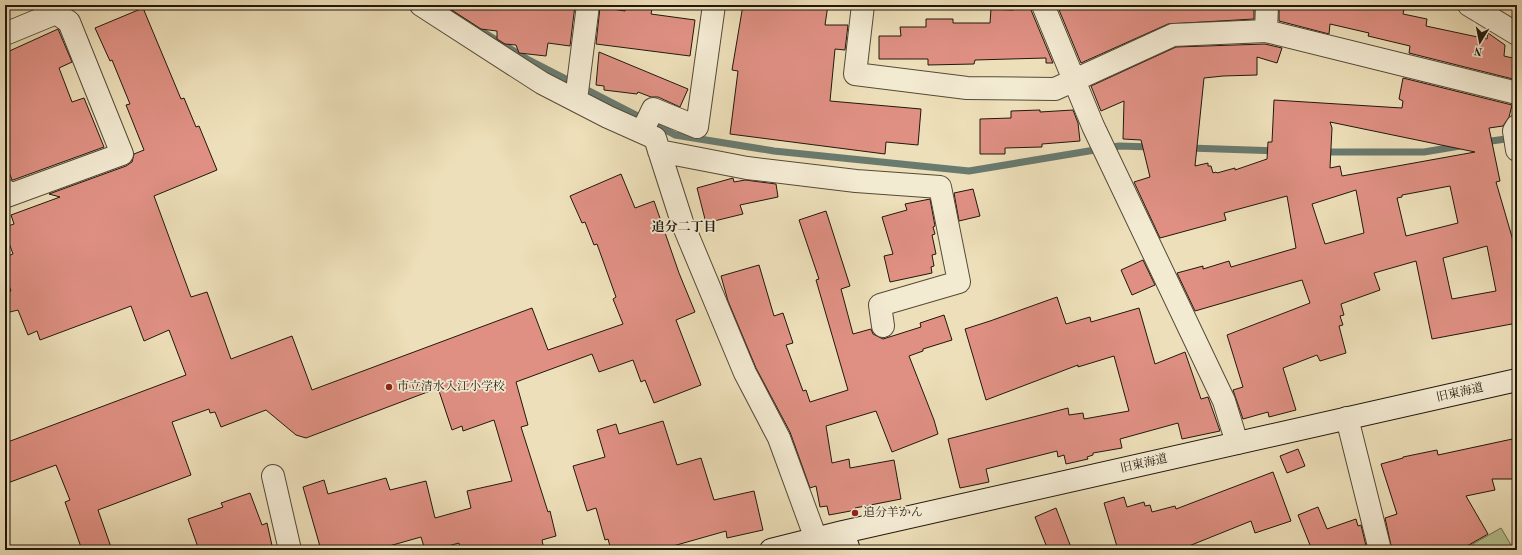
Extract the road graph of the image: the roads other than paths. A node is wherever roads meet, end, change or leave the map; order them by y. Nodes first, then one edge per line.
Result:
1 (421, 5) edge
2 (588, 5) edge
3 (714, 5) edge
4 (863, 5) edge
5 (1043, 5) edge
6 (1267, 5) edge
7 (1469, 5) edge
8 (1266, 31) junction
9 (5, 34) edge
10 (1517, 34) edge
11 (1074, 82) junction
12 (1517, 93) edge
13 (576, 100) junction
14 (1517, 126) edge
15 (642, 132) junction
16 (1517, 150) edge
17 (659, 151) junction
18 (5, 190) edge
19 (883, 326) dead end
20 (1517, 380) edge
21 (1347, 418) junction
22 (1237, 443) junction
23 (273, 476) dead end
24 (816, 539) junction
25 (846, 541) edge
26 (290, 550) edge
27 (771, 550) edge
28 (1380, 550) edge

1 - 13 street
2 - 13 street
3 - 15 street
4 - 11 street
5 - 11 street
6 - 8 street
7 - 10 street
8 - 11 street
8 - 12 street
9 - 18 street
11 - 22 street
13 - 15 street
14 - 16 street
15 - 17 street
17 - 19 street
17 - 24 street
20 - 21 street, 旧東海道
21 - 22 street, 旧東海道
21 - 28 street
22 - 25 street, 旧東海道
23 - 26 street
24 - 25 street, 旧東海道
24 - 27 street, 旧東海道

